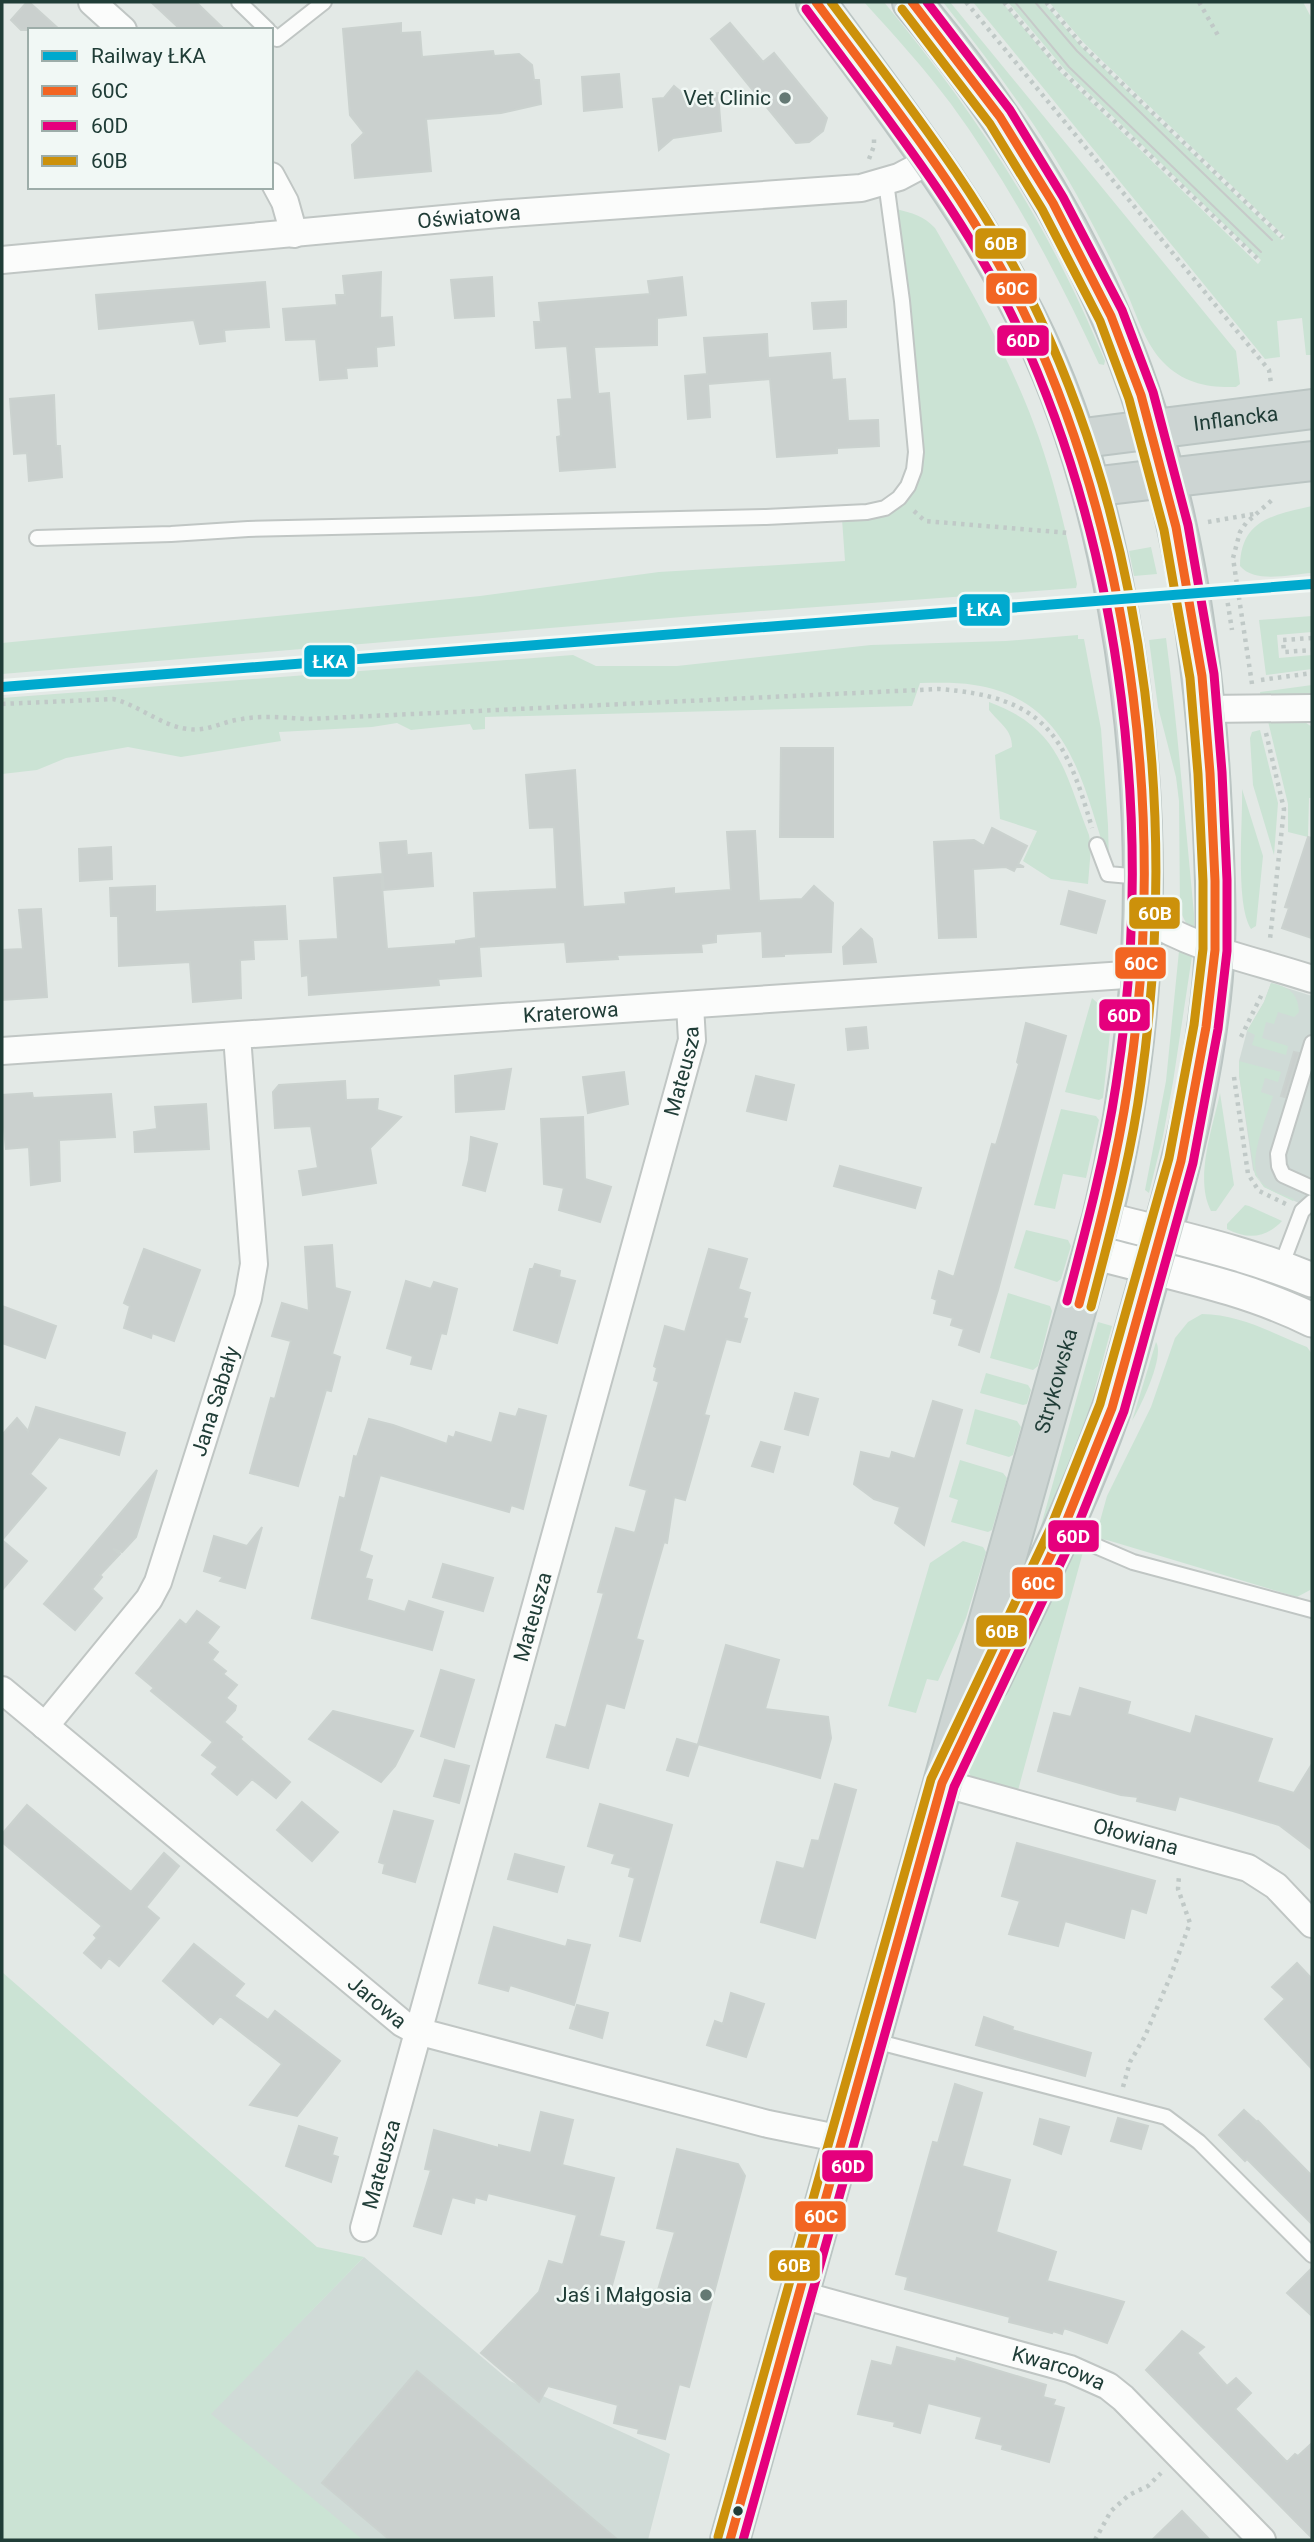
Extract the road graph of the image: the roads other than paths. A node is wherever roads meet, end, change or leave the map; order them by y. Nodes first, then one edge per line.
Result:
1 (92, 2) edge
2 (239, 2) edge
3 (324, 2) edge
4 (816, 2) edge
5 (912, 2) edge
6 (121, 28) edge
7 (267, 28) edge
8 (273, 34) edge
9 (931, 160) junction
10 (273, 180) edge
11 (886, 182) junction
12 (293, 234) junction
13 (2, 260) edge
14 (1312, 410) edge
15 (1152, 429) junction
16 (1076, 439) junction
17 (1312, 461) edge
18 (1165, 477) junction
19 (1091, 487) junction
20 (37, 538) dead end
21 (1312, 708) edge
22 (1205, 709) junction
23 (1097, 845) road end
24 (1145, 877) junction
25 (1144, 918) junction
26 (1215, 950) junction
27 (1140, 974) junction
28 (1312, 979) edge
29 (690, 1005) junction
30 (237, 1036) junction
31 (1312, 1043) edge
32 (2, 1051) edge
33 (1312, 1188) edge
34 (1312, 1202) edge
35 (1097, 1235) junction
36 (1157, 1251) junction
37 (1296, 1291) edge
38 (1062, 1532) junction
39 (1312, 1610) edge
40 (2, 1690) edge
41 (44, 1726) junction
42 (942, 1783) junction
43 (1312, 1924) edge
44 (417, 2031) junction
45 (870, 2040) junction
46 (842, 2139) junction
47 (364, 2228) dead end
48 (1312, 2255) edge
49 (798, 2294) junction
50 (730, 2540) edge
51 (1262, 2540) edge

1 - 6 street
2 - 7 lane
3 - 8 lane
4 - 9 main road, Strykowska
5 - 15 main road, Strykowska
9 - 11 street, Oświatowa
9 - 16 main road, Strykowska
10 - 12 street
11 - 12 street, Oświatowa
11 - 20 lane
12 - 13 street, Oświatowa
14 - 15 main road, Inflancka
15 - 16 main road, Inflancka
15 - 18 main road, Strykowska
16 - 19 main road, Strykowska
17 - 18 main road
18 - 19 main road
18 - 22 main road, Strykowska
19 - 24 main road, Strykowska
21 - 22 street
22 - 26 main road, Strykowska
23 - 24 lane
24 - 25 main road, Strykowska
25 - 26 street
25 - 27 main road, Strykowska
26 - 28 street
26 - 36 main road, Strykowska
27 - 29 street, Kraterowa
27 - 35 main road, Strykowska
29 - 30 street, Kraterowa
29 - 44 street, Mateusza
30 - 32 street, Kraterowa
30 - 41 street, Jana Sabały
31 - 33 lane
34 - 37 lane
35 - 36 street
35 - 42 main road, Strykowska
36 - 37 street
36 - 38 main road, Strykowska
38 - 39 lane
38 - 42 main road, Strykowska
40 - 41 street, Jarowa
41 - 44 street, Jarowa
42 - 43 street, Ołowiana
42 - 45 main road, Strykowska
44 - 46 street, Jarowa
44 - 47 street, Mateusza
45 - 46 main road, Strykowska
45 - 48 lane
46 - 49 main road, Strykowska
49 - 50 main road, Strykowska
49 - 51 street, Kwarcowa

